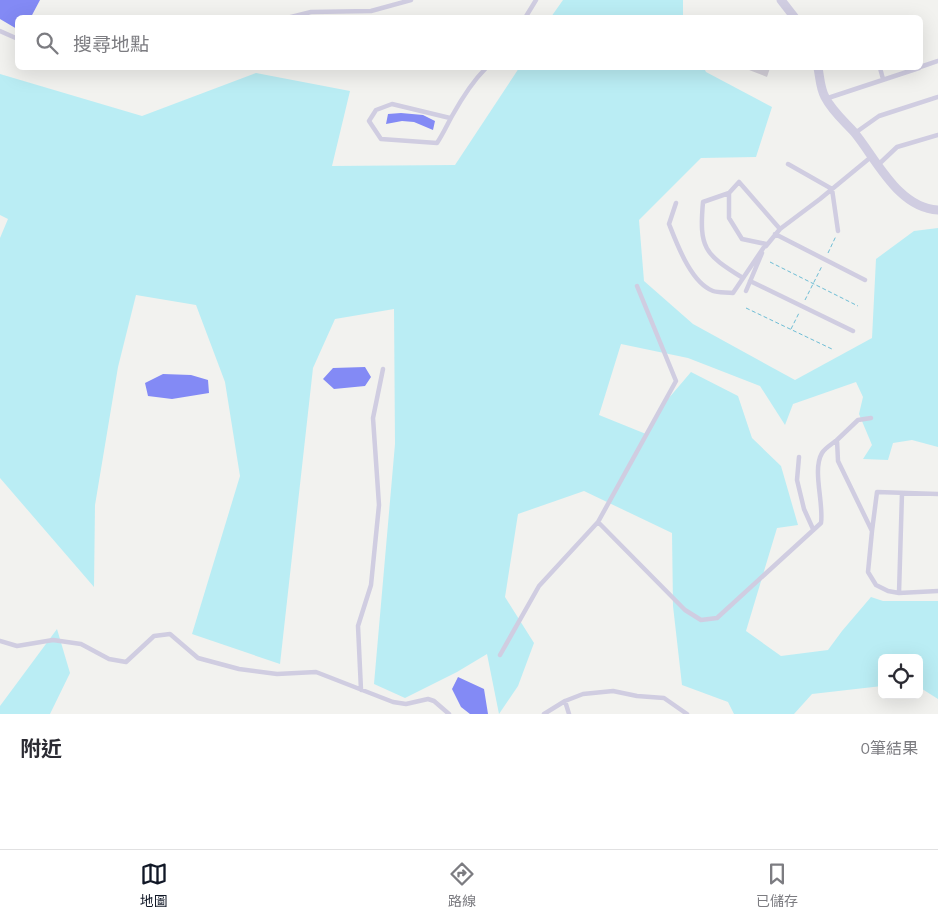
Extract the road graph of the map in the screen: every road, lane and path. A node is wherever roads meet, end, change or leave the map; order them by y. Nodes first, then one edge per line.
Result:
1 (411, 0) edge
2 (536, 0) edge
3 (781, 0) edge
4 (299, 15) edge
5 (527, 15) edge
6 (794, 15) edge
7 (0, 31) edge
8 (15, 38) edge
9 (938, 61) edge
10 (923, 66) edge
11 (484, 70) edge
12 (818, 70) edge
13 (881, 70) edge
14 (911, 70) edge
15 (883, 79) junction
16 (938, 97) edge
17 (825, 98) junction
18 (450, 118) junction
19 (855, 133) junction
20 (938, 135) edge
21 (871, 156) junction
22 (788, 164) dead end
23 (877, 165) junction
24 (832, 189) junction
25 (729, 193) junction
26 (676, 203) dead end
27 (938, 210) edge
28 (780, 229) junction
29 (838, 231) joint
30 (775, 234) junction
31 (766, 244) junction
32 (825, 259) junction
33 (770, 262) dead end
34 (743, 278) junction
35 (865, 280) dead end
36 (750, 281) junction
37 (813, 283) junction
38 (637, 286) dead end
39 (746, 291) dead end
40 (802, 306) junction
41 (858, 306) dead end
42 (746, 308) dead end
43 (791, 329) junction
44 (853, 331) dead end
45 (834, 350) dead end
46 (383, 369) dead end
47 (871, 418) dead end
48 (837, 440) junction
49 (799, 457) dead end
50 (902, 493) junction
51 (938, 494) edge
52 (598, 522) junction
53 (814, 529) junction
54 (872, 531) junction
55 (938, 591) edge
56 (899, 593) junction
57 (0, 641) edge
58 (500, 655) dead end
59 (361, 690) junction
60 (565, 701) junction
61 (449, 714) edge
62 (544, 714) edge
63 (569, 714) edge
64 (687, 714) edge

1 - 4 lane
2 - 5 lane
3 - 6 street
7 - 8 lane
9 - 10 lane
11 - 18 lane
12 - 17 street
13 - 15 lane
14 - 15 lane
15 - 17 lane
16 - 19 lane
17 - 19 street
18 - 18 lane
19 - 21 street
20 - 23 lane
21 - 23 street
21 - 24 lane
22 - 24 lane
23 - 27 street
24 - 28 lane
24 - 29 lane
25 - 28 lane
25 - 31 lane
25 - 34 lane
26 - 34 lane
28 - 30 lane
29 - 32 path
30 - 31 lane
30 - 32 lane
31 - 34 lane
31 - 36 lane
32 - 35 lane
32 - 37 path
33 - 37 path
36 - 39 lane
36 - 40 lane
37 - 40 path
37 - 41 path
38 - 52 lane
40 - 43 path
40 - 44 lane
42 - 43 path
43 - 45 path
46 - 59 lane
47 - 48 lane
48 - 53 lane
48 - 54 lane
49 - 53 lane
50 - 51 lane
50 - 54 lane
50 - 56 lane
52 - 53 lane
52 - 58 lane
54 - 56 lane
55 - 56 lane
57 - 59 lane
59 - 61 lane
60 - 62 lane
60 - 63 lane
60 - 64 lane

